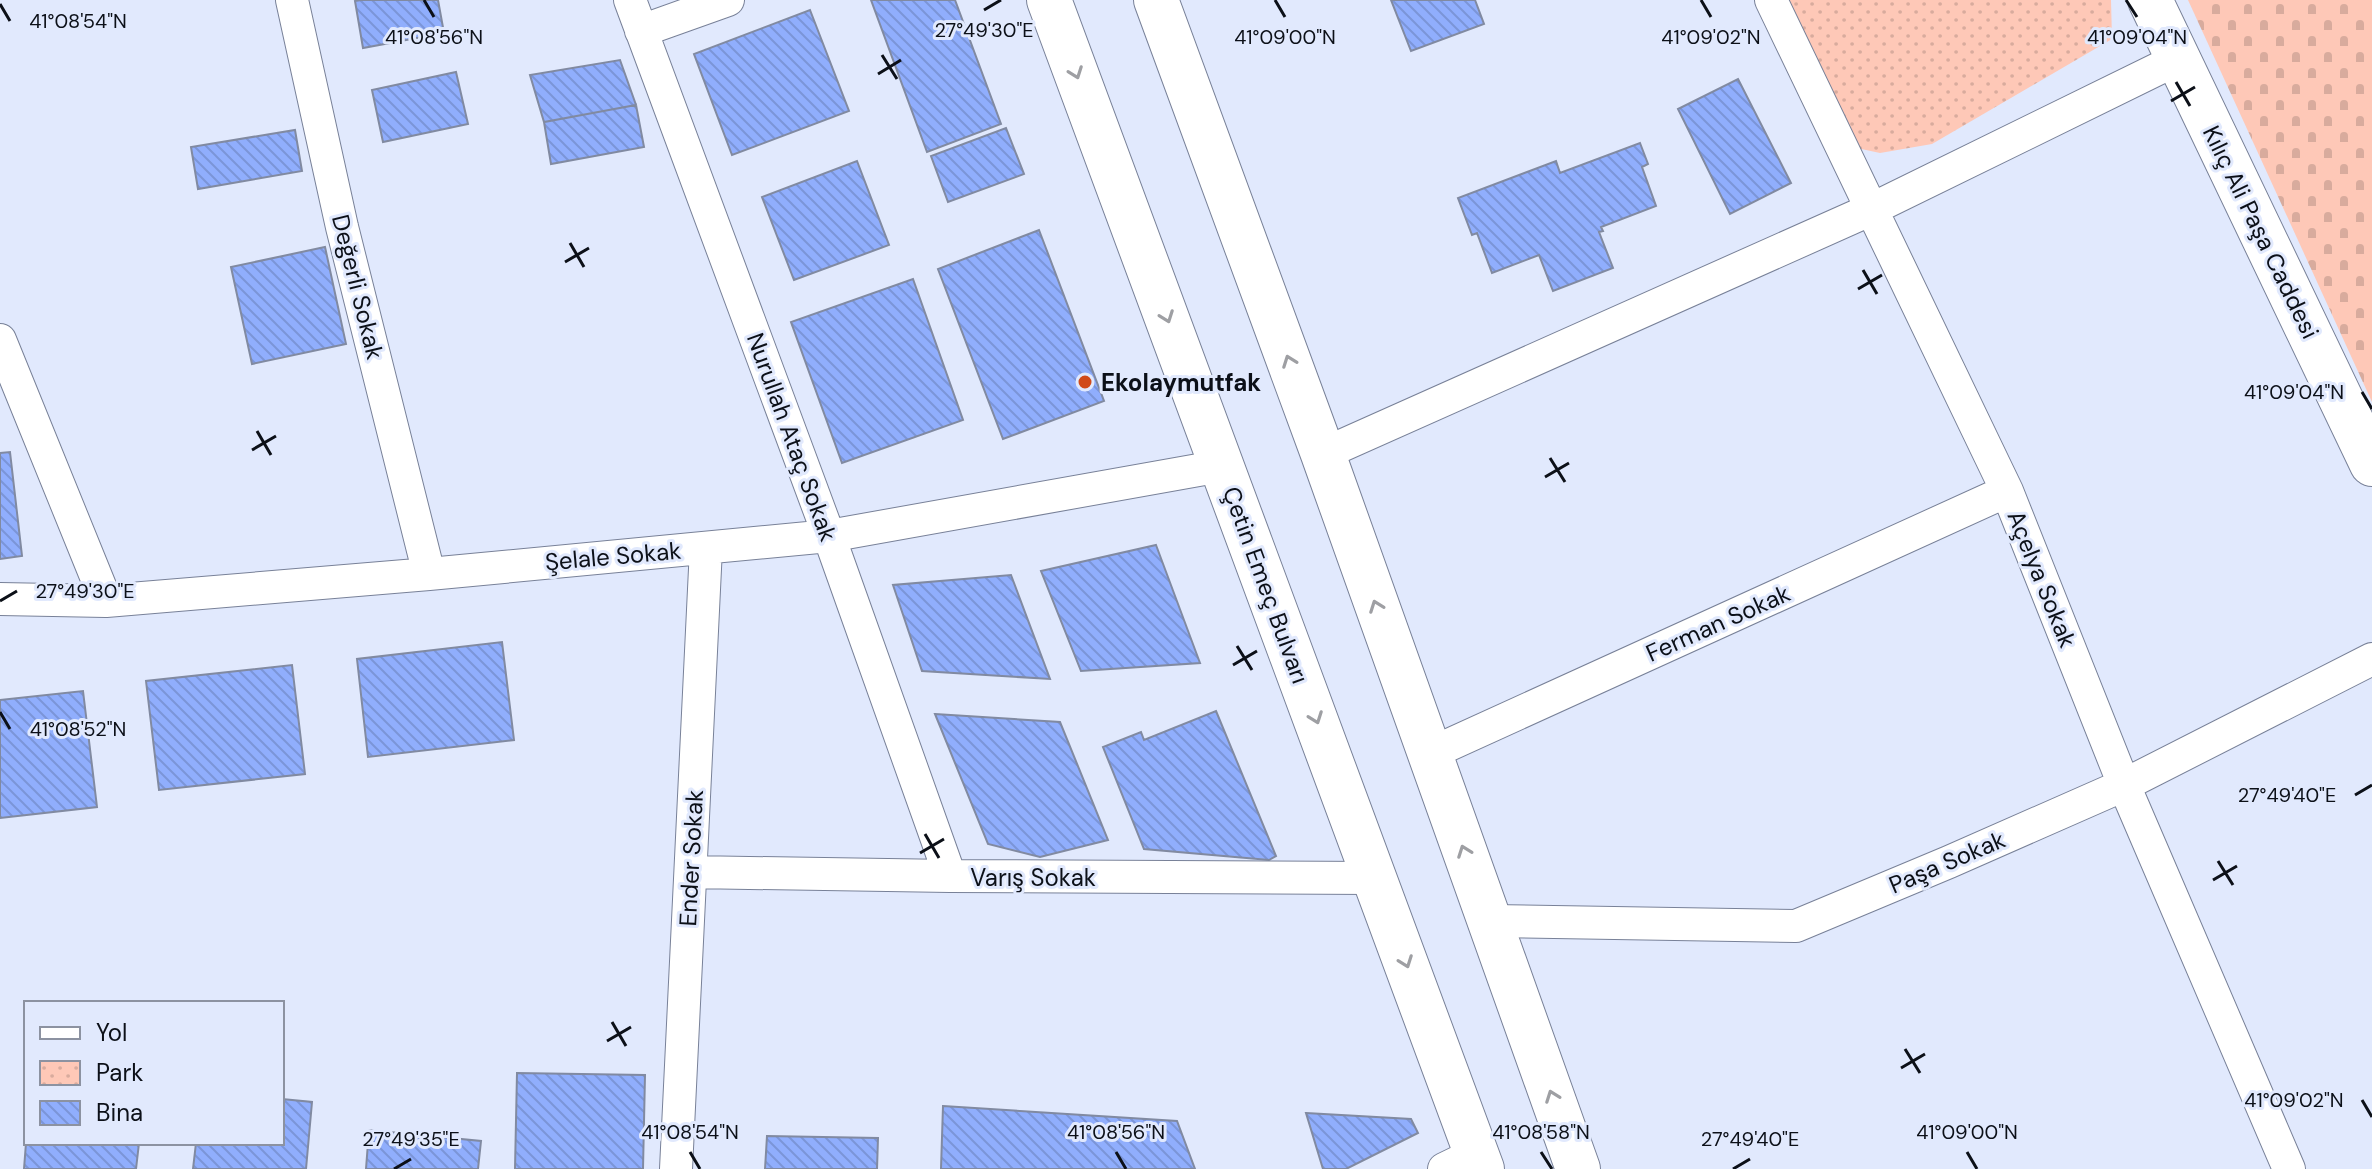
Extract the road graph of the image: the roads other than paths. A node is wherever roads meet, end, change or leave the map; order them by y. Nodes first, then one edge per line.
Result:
1 (292, 0) edge
2 (630, 0) edge
3 (728, 0) edge
4 (1049, 0) edge
5 (1156, 0) edge
6 (1771, 0) edge
7 (2150, 0) edge
8 (641, 31) junction
9 (2178, 59) junction
10 (1872, 209) junction
11 (0, 340) edge
12 (1323, 454) junction
13 (2372, 464) edge
14 (1221, 466) junction
15 (2007, 491) junction
16 (829, 536) junction
17 (706, 548) junction
18 (429, 574) junction
19 (0, 599) edge
20 (106, 601) junction
21 (2372, 659) edge
22 (1429, 754) junction
23 (2124, 785) junction
24 (691, 872) junction
25 (950, 876) junction
26 (1375, 878) junction
27 (1489, 921) junction
28 (1468, 1164) edge
29 (676, 1169) edge
30 (1578, 1169) edge
31 (2289, 1169) edge

1 - 18 street, Değerli Sokak
2 - 8 street, Nurullah Ataç Sokak
3 - 8 street
4 -> 14 main road, Çetin Emeç Bulvarı
12 -> 5 main road
6 - 10 street, Açelya Sokak
7 - 9 main road, Kılıç Ali Paşa Caddesi
8 - 16 street, Nurullah Ataç Sokak
9 - 10 street
9 - 13 main road, Kılıç Ali Paşa Caddesi
10 - 12 street
10 - 15 street, Açelya Sokak
11 - 20 street
22 -> 12 main road
14 - 16 street, Şelale Sokak
14 -> 26 main road, Çetin Emeç Bulvarı
15 - 22 street, Ferman Sokak
15 - 23 street, Açelya Sokak
16 - 17 street, Şelale Sokak
16 - 25 street, Nurullah Ataç Sokak
17 - 18 street, Şelale Sokak
17 - 24 street, Ender Sokak
18 - 20 street, Şelale Sokak
19 - 20 street, Şelale Sokak
21 - 23 street, Paşa Sokak
27 -> 22 main road
23 - 27 street, Paşa Sokak
23 - 31 street, Açelya Sokak
24 - 25 street, Varış Sokak
24 - 29 street, Ender Sokak
25 - 26 street, Varış Sokak
26 -> 28 main road, Çetin Emeç Bulvarı
30 -> 27 main road

